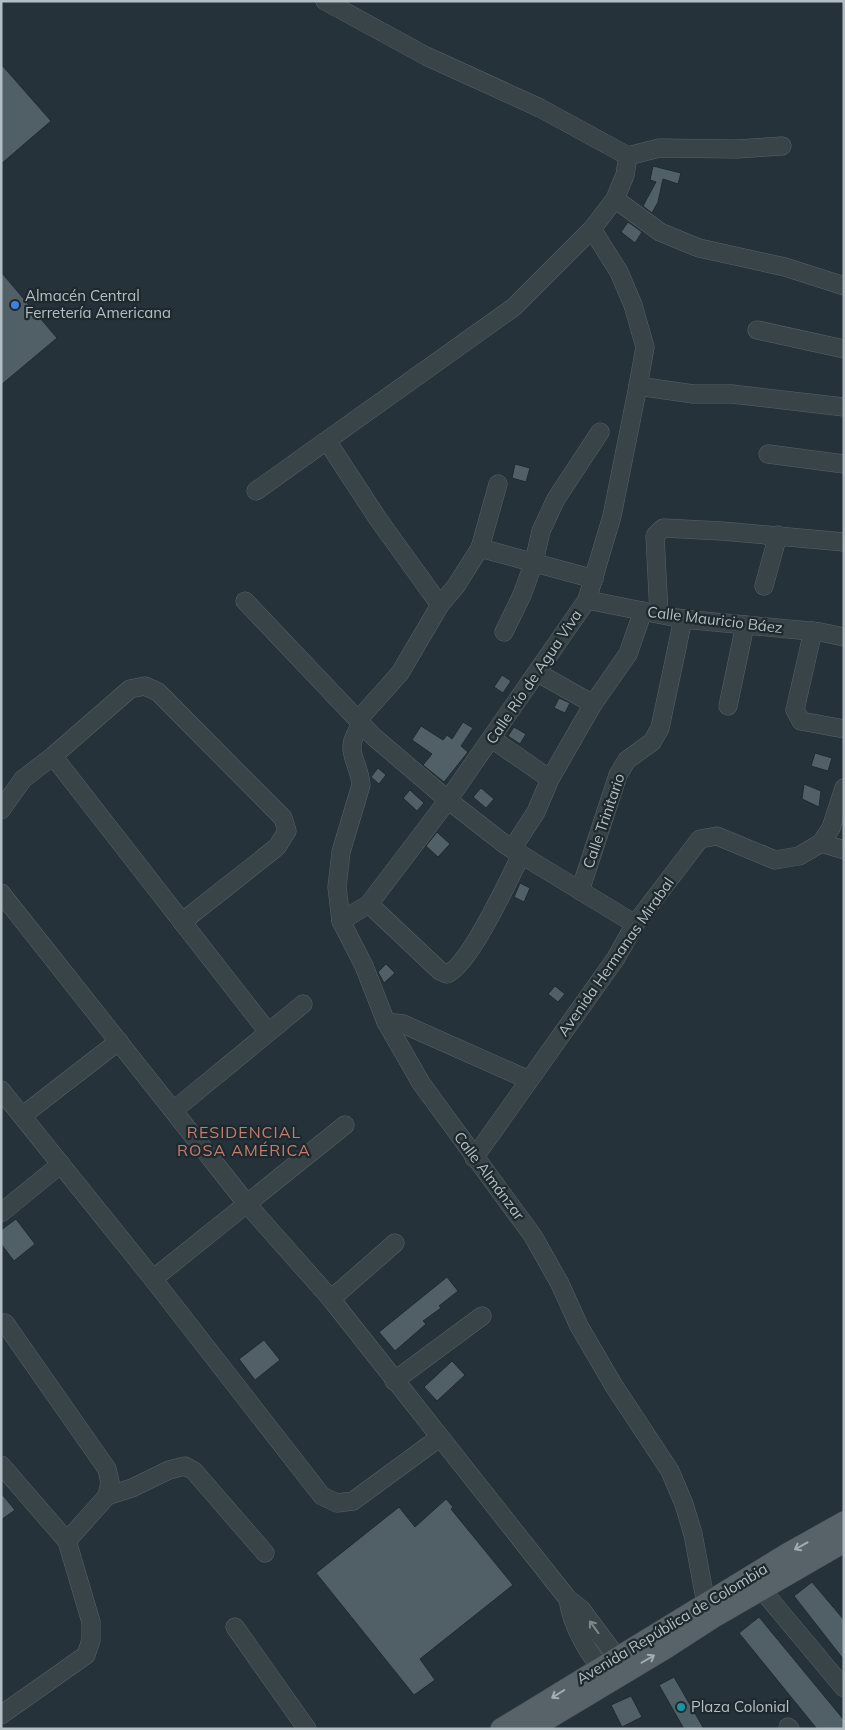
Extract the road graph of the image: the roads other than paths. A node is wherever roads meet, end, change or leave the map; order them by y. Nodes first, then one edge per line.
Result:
1 (324, 1) edge
2 (782, 146) dead end
3 (628, 156) junction
4 (615, 199) junction
5 (592, 230) junction
6 (844, 286) edge
7 (758, 330) dead end
8 (844, 349) edge
9 (638, 386) junction
10 (844, 407) edge
11 (600, 432) dead end
12 (327, 441) junction
13 (768, 454) dead end
14 (844, 464) edge
15 (498, 484) dead end
16 (256, 491) dead end
17 (778, 535) junction
18 (844, 542) edge
19 (480, 548) junction
20 (534, 562) junction
21 (594, 579) junction
22 (764, 586) dead end
23 (587, 600) junction
24 (246, 601) dead end
25 (440, 605) junction
26 (651, 613) junction
27 (683, 619) junction
28 (745, 624) junction
29 (812, 631) junction
30 (504, 632) dead end
31 (844, 637) edge
32 (538, 672) junction
33 (593, 704) junction
34 (728, 706) dead end
35 (360, 722) junction
36 (844, 729) edge
37 (492, 739) junction
38 (53, 756) junction
39 (550, 780) junction
40 (844, 788) edge
41 (448, 800) junction
42 (1, 810) edge
43 (821, 842) junction
44 (844, 850) edge
45 (517, 852) junction
46 (580, 891) junction
47 (1, 893) edge
48 (369, 904) junction
49 (341, 921) junction
50 (182, 922) junction
51 (634, 924) junction
52 (303, 1004) dead end
53 (386, 1022) junction
54 (268, 1032) junction
55 (118, 1041) junction
56 (529, 1080) junction
57 (1, 1090) edge
58 (174, 1110) junction
59 (22, 1116) junction
60 (344, 1125) dead end
61 (474, 1158) junction
62 (61, 1164) junction
63 (247, 1204) junction
64 (1, 1214) edge
65 (395, 1243) dead end
66 (153, 1279) junction
67 (331, 1299) junction
68 (482, 1316) dead end
69 (6, 1323) dead end
70 (394, 1380) junction
71 (439, 1438) junction
72 (1, 1465) edge
73 (107, 1496) junction
74 (844, 1522) edge
75 (67, 1540) junction
76 (844, 1542) edge
77 (266, 1553) dead end
78 (762, 1590) junction
79 (710, 1610) junction
80 (235, 1627) dead end
81 (613, 1670) junction
82 (844, 1688) edge
83 (1, 1715) edge
84 (308, 1729) edge
85 (501, 1729) edge
86 (532, 1729) edge

1 - 3 street
2 - 3 street
3 - 4 street
4 - 5 street
4 - 6 street
5 - 9 street, Calle Río de Agua Viva
5 - 12 street
7 - 8 street
9 - 10 street
9 - 21 street, Calle Río de Agua Viva
11 - 20 street
12 - 16 street
12 - 25 street
13 - 14 street
15 - 19 street, Calle Almánzar
17 - 18 street
17 - 22 street
17 - 26 street
19 - 20 street
19 - 25 street, Calle Almánzar
20 - 21 street
20 - 30 street
21 - 23 street, Calle Río de Agua Viva
23 - 26 street, Calle Mauricio Báez
23 - 32 street, Calle Río de Agua Viva
24 - 35 street
25 - 35 street, Calle Almánzar
26 - 27 street, Calle Mauricio Báez
26 - 33 street
27 - 28 street, Calle Mauricio Báez
27 - 46 street, Calle Trinitario
28 - 29 street, Calle Mauricio Báez
28 - 34 street
29 - 31 street, Calle Mauricio Báez
29 - 36 street
32 - 33 street
32 - 37 street, Calle Río de Agua Viva
33 - 39 street
35 - 41 street
35 - 49 street, Calle Almánzar
37 - 39 street
37 - 41 street, Calle Río de Agua Viva
38 - 42 street
38 - 50 street
38 - 50 street
39 - 45 street
40 - 43 street, Avenida Hermanas Mirabal
41 - 45 street
41 - 48 street, Calle Río de Agua Viva
43 - 44 street
43 - 51 street, Avenida Hermanas Mirabal
45 - 46 street
45 - 48 street
46 - 51 street
47 - 55 street
48 - 49 street, Calle Río de Agua Viva
49 - 53 street, Calle Almánzar
50 - 54 street
51 - 56 street, Avenida Hermanas Mirabal
52 - 54 street
53 - 56 street
53 - 61 street, Calle Almánzar
54 - 58 street
55 - 58 street
55 - 59 street
56 - 61 street, Avenida Hermanas Mirabal
57 - 59 street
58 - 63 street
59 - 62 street
60 - 63 street
61 - 79 street, Calle Almánzar
62 - 64 street
62 - 66 street
63 - 66 street
63 - 67 street
65 - 67 street
66 - 71 street
67 - 70 street
68 - 70 street
69 - 73 street
70 - 71 street
71 - 81 street
72 - 75 street
73 - 75 street
73 - 77 street
74 -> 79 main road, Avenida República de Colombia
75 - 83 street
76 - 78 main road, Avenida República de Colombia
78 - 79 main road, Avenida República de Colombia
78 - 82 street
79 - 81 main road, Avenida República de Colombia
80 - 84 street
81 -> 85 main road, Avenida República de Colombia
81 - 86 main road, Avenida República de Colombia

